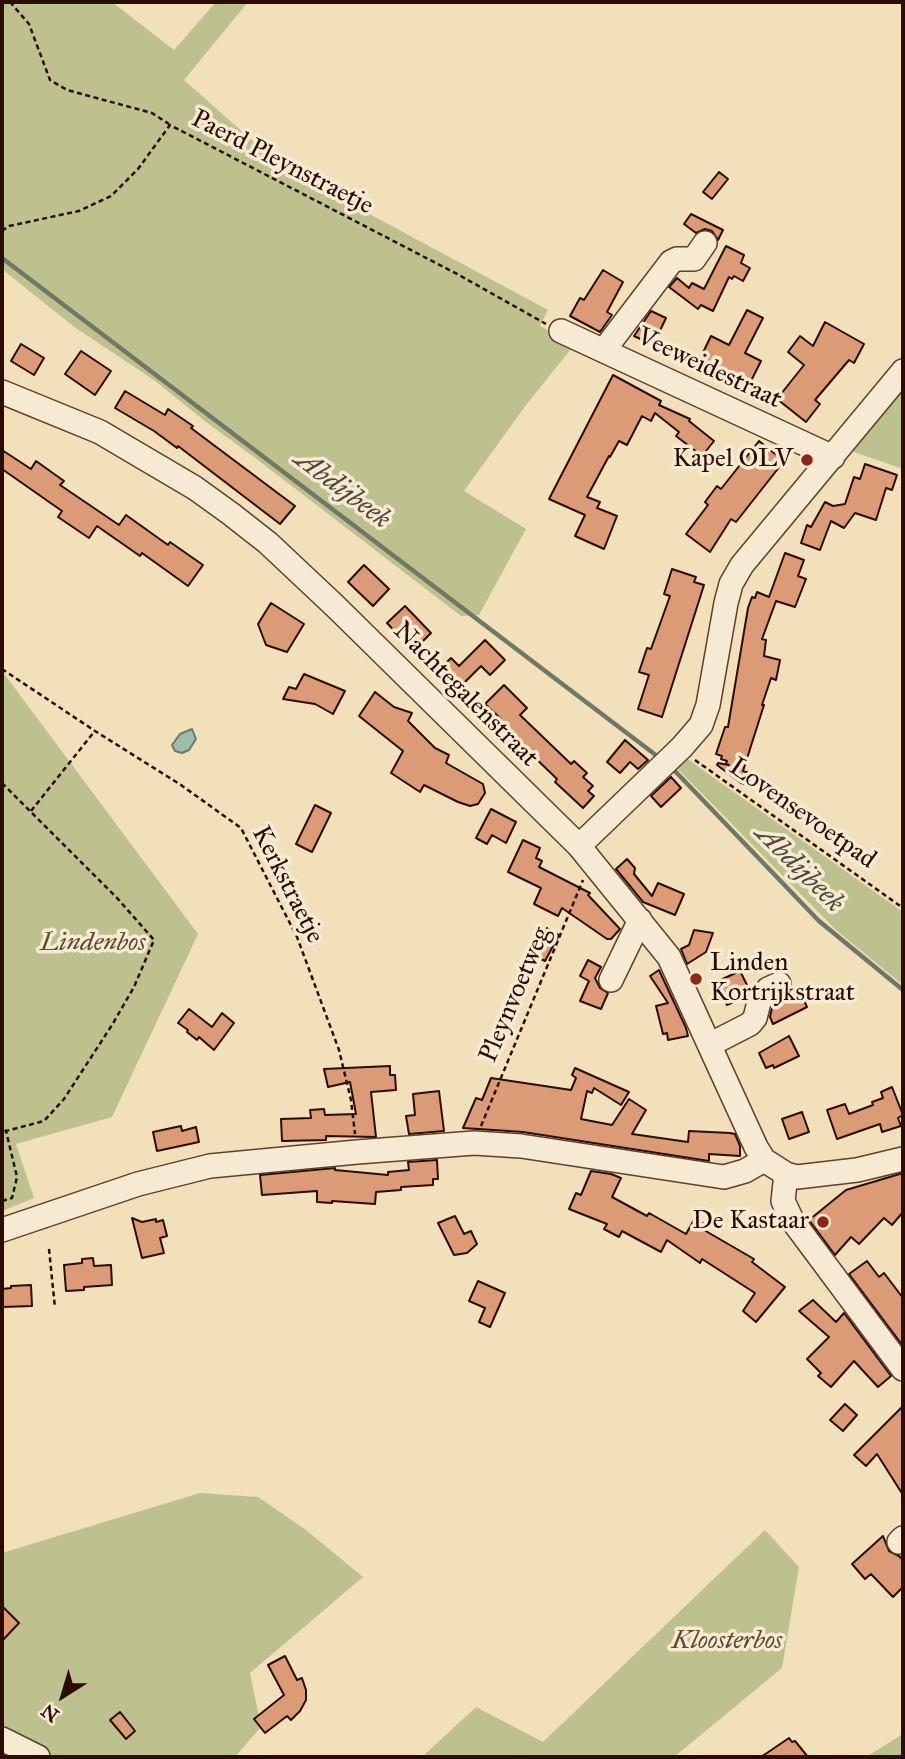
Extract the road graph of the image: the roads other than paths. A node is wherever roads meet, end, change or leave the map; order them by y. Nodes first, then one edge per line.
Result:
1 (705, 243) dead end
2 (561, 331) road end
3 (604, 350) junction
4 (903, 371) edge
5 (2, 392) edge
6 (833, 457) junction
7 (585, 853) junction
8 (640, 920) junction
9 (611, 980) dead end
10 (779, 984) dead end
11 (711, 1044) junction
12 (903, 1159) edge
13 (764, 1160) junction
14 (786, 1174) junction
15 (2, 1230) edge
16 (903, 1369) edge
17 (2, 1739) edge
18 (38, 1757) edge

1 - 3 street
2 - 3 street, Veeweidestraat
3 - 6 street, Veeweidestraat
4 - 6 street
5 - 7 street, Nachtegalenstraat
6 - 7 street
7 - 8 street, Nachtegalenstraat
8 - 9 street
8 - 11 street, Nachtegalenstraat
10 - 11 street
11 - 13 street, Nachtegalenstraat
12 - 14 street
13 - 14 street
13 - 15 street
14 - 16 street
17 - 18 street

